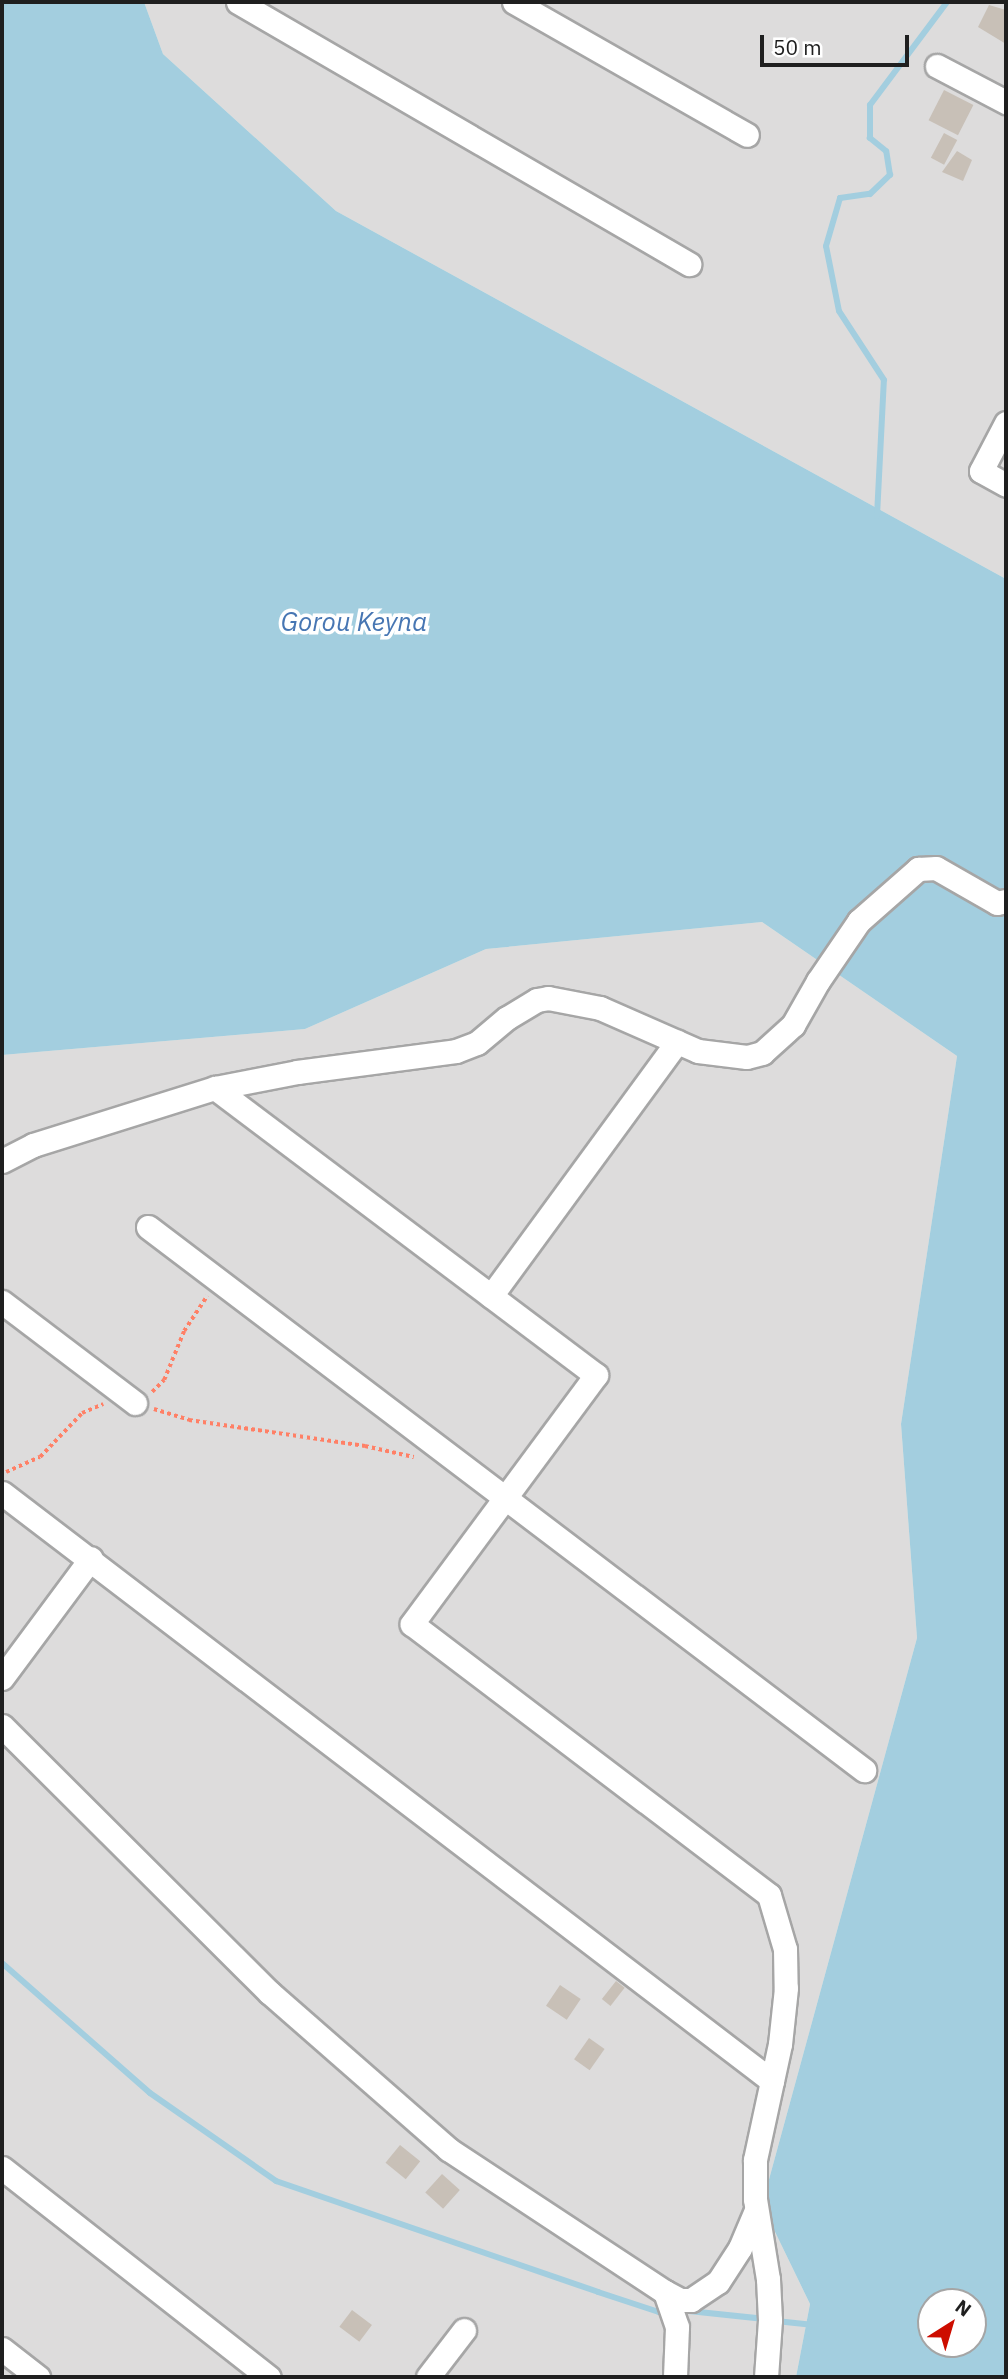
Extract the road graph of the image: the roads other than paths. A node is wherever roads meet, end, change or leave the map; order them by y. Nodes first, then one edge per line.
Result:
1 (238, 2) edge
2 (514, 2) edge
3 (937, 66) dead end
4 (1006, 102) edge
5 (747, 135) dead end
6 (689, 264) dead end
7 (1006, 423) edge
8 (1006, 485) edge
9 (1006, 901) edge
10 (677, 1042) junction
11 (215, 1088) junction
12 (2, 1161) edge
13 (148, 1227) dead end
14 (491, 1296) junction
15 (2, 1301) edge
16 (135, 1403) road end
17 (2, 1493) edge
18 (506, 1499) junction
19 (91, 1559) junction
20 (2, 1678) edge
21 (2, 1726) edge
22 (864, 1770) dead end
23 (772, 2081) junction
24 (2, 2168) edge
25 (756, 2209) junction
26 (665, 2292) junction
27 (464, 2330) dead end
28 (2, 2349) edge
29 (38, 2377) edge
30 (269, 2377) edge
31 (428, 2377) edge
32 (675, 2377) edge
33 (766, 2377) edge

1 - 6 street
2 - 5 street
3 - 4 street
7 - 8 street
9 - 10 street
10 - 11 street
10 - 14 street
11 - 12 street
11 - 14 street
13 - 18 street
14 - 18 street
15 - 16 street
17 - 19 street
18 - 22 street
18 - 23 street
19 - 20 street
19 - 23 street
21 - 26 street
23 - 25 street
24 - 30 street
25 - 26 street
25 - 33 street
26 - 32 street
27 - 31 street
28 - 29 street

